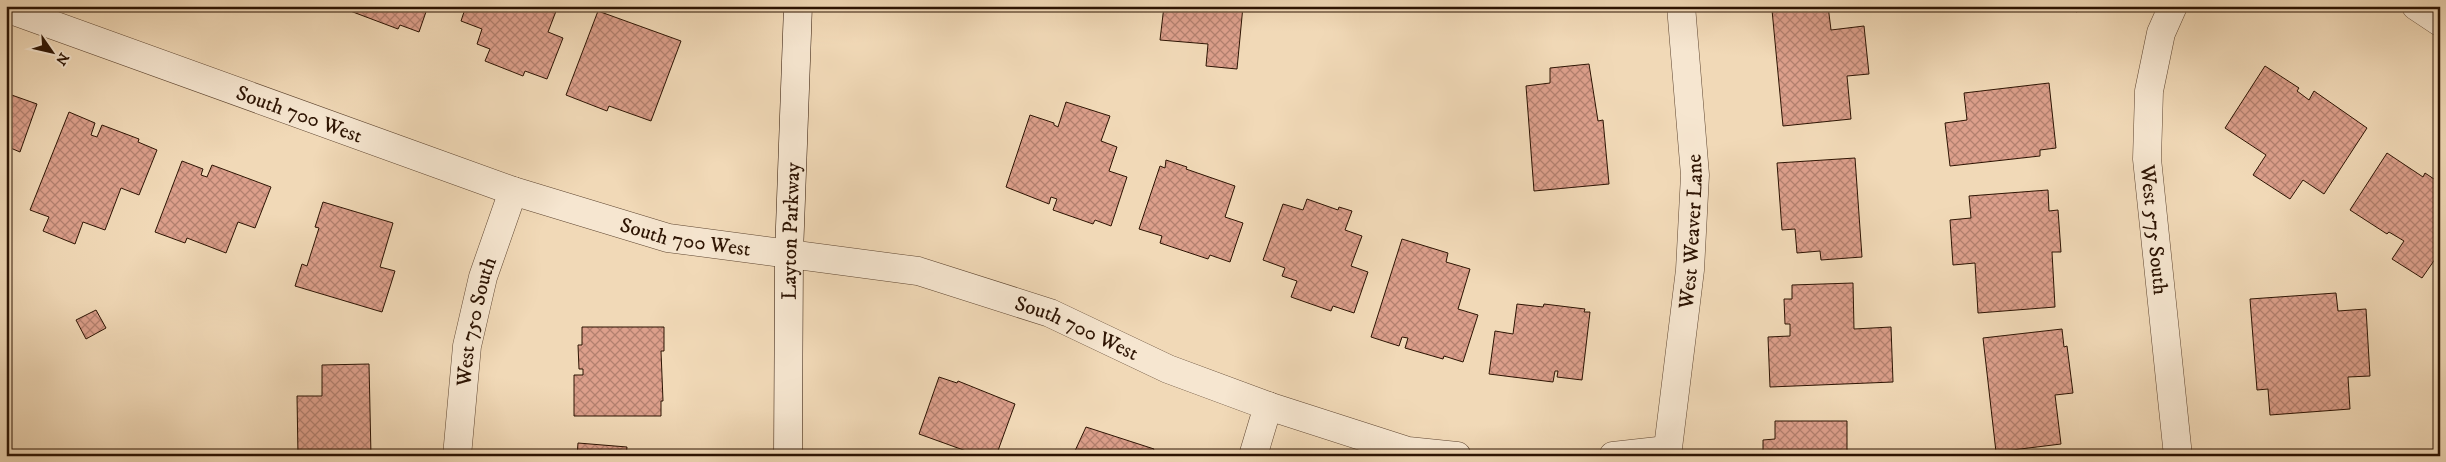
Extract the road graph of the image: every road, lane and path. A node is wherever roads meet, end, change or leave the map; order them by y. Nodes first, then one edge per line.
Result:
1 (798, 6) edge
2 (1681, 6) edge
3 (2174, 6) edge
4 (2416, 6) edge
5 (6, 8) edge
6 (2440, 22) edge
7 (513, 191) junction
8 (789, 254) junction
9 (1268, 406) junction
10 (1667, 453) edge
11 (458, 456) edge
12 (788, 456) edge
13 (1253, 456) edge
14 (1457, 456) edge
15 (1613, 456) edge
16 (2178, 456) edge

1 - 8 street, Layton Parkway
2 - 10 street, West Weaver Lane
3 - 16 street, West 575 South
4 - 6 street
5 - 7 street, South 700 West
7 - 8 street, South 700 West
7 - 11 street, West 750 South
8 - 9 street, South 700 West
8 - 12 street, Layton Parkway
9 - 13 street
9 - 14 street, South 700 West
10 - 15 street

